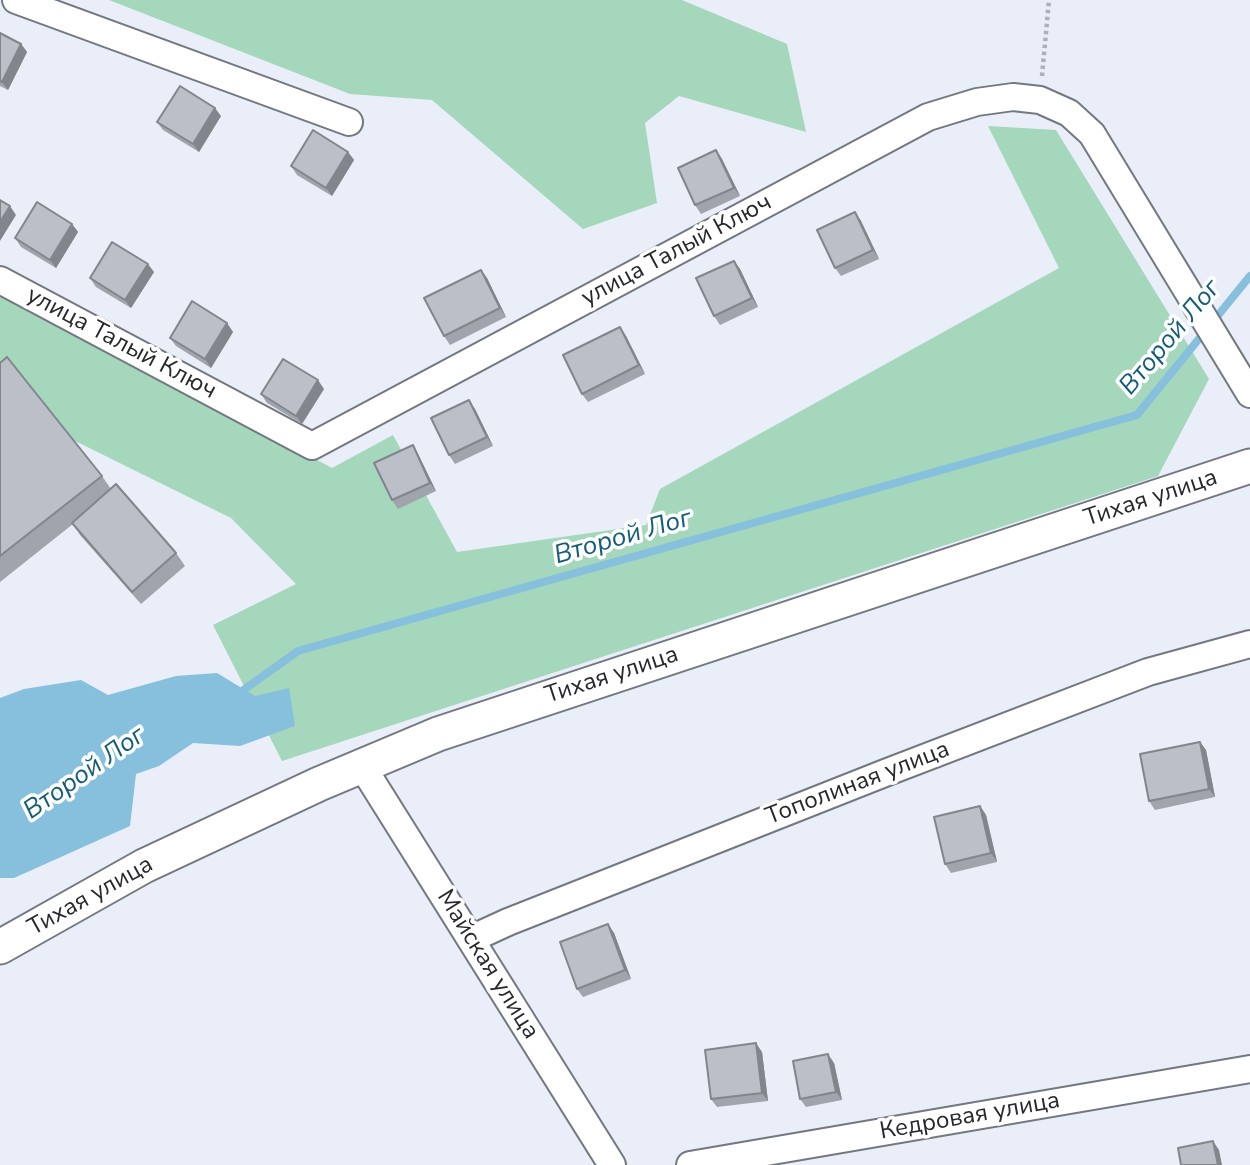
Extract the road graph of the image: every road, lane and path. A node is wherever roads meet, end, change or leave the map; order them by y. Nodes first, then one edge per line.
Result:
1 (16, 0) edge
2 (1049, 0) edge
3 (1040, 100) junction
4 (349, 122) dead end
5 (0, 280) edge
6 (1250, 394) edge
7 (1250, 466) edge
8 (1250, 644) edge
9 (362, 766) junction
10 (471, 939) junction
11 (0, 947) edge
12 (1250, 1069) edge
13 (612, 1165) edge
14 (690, 1165) edge

1 - 4 street
2 - 3 path
3 - 5 street, улица Талый Ключ
3 - 6 street, улица Талый Ключ
7 - 9 street, Тихая улица
8 - 10 street, Тополиная улица
9 - 10 street, Майская улица
9 - 11 street, Тихая улица
10 - 13 street, Майская улица
12 - 14 street, Кедровая улица

